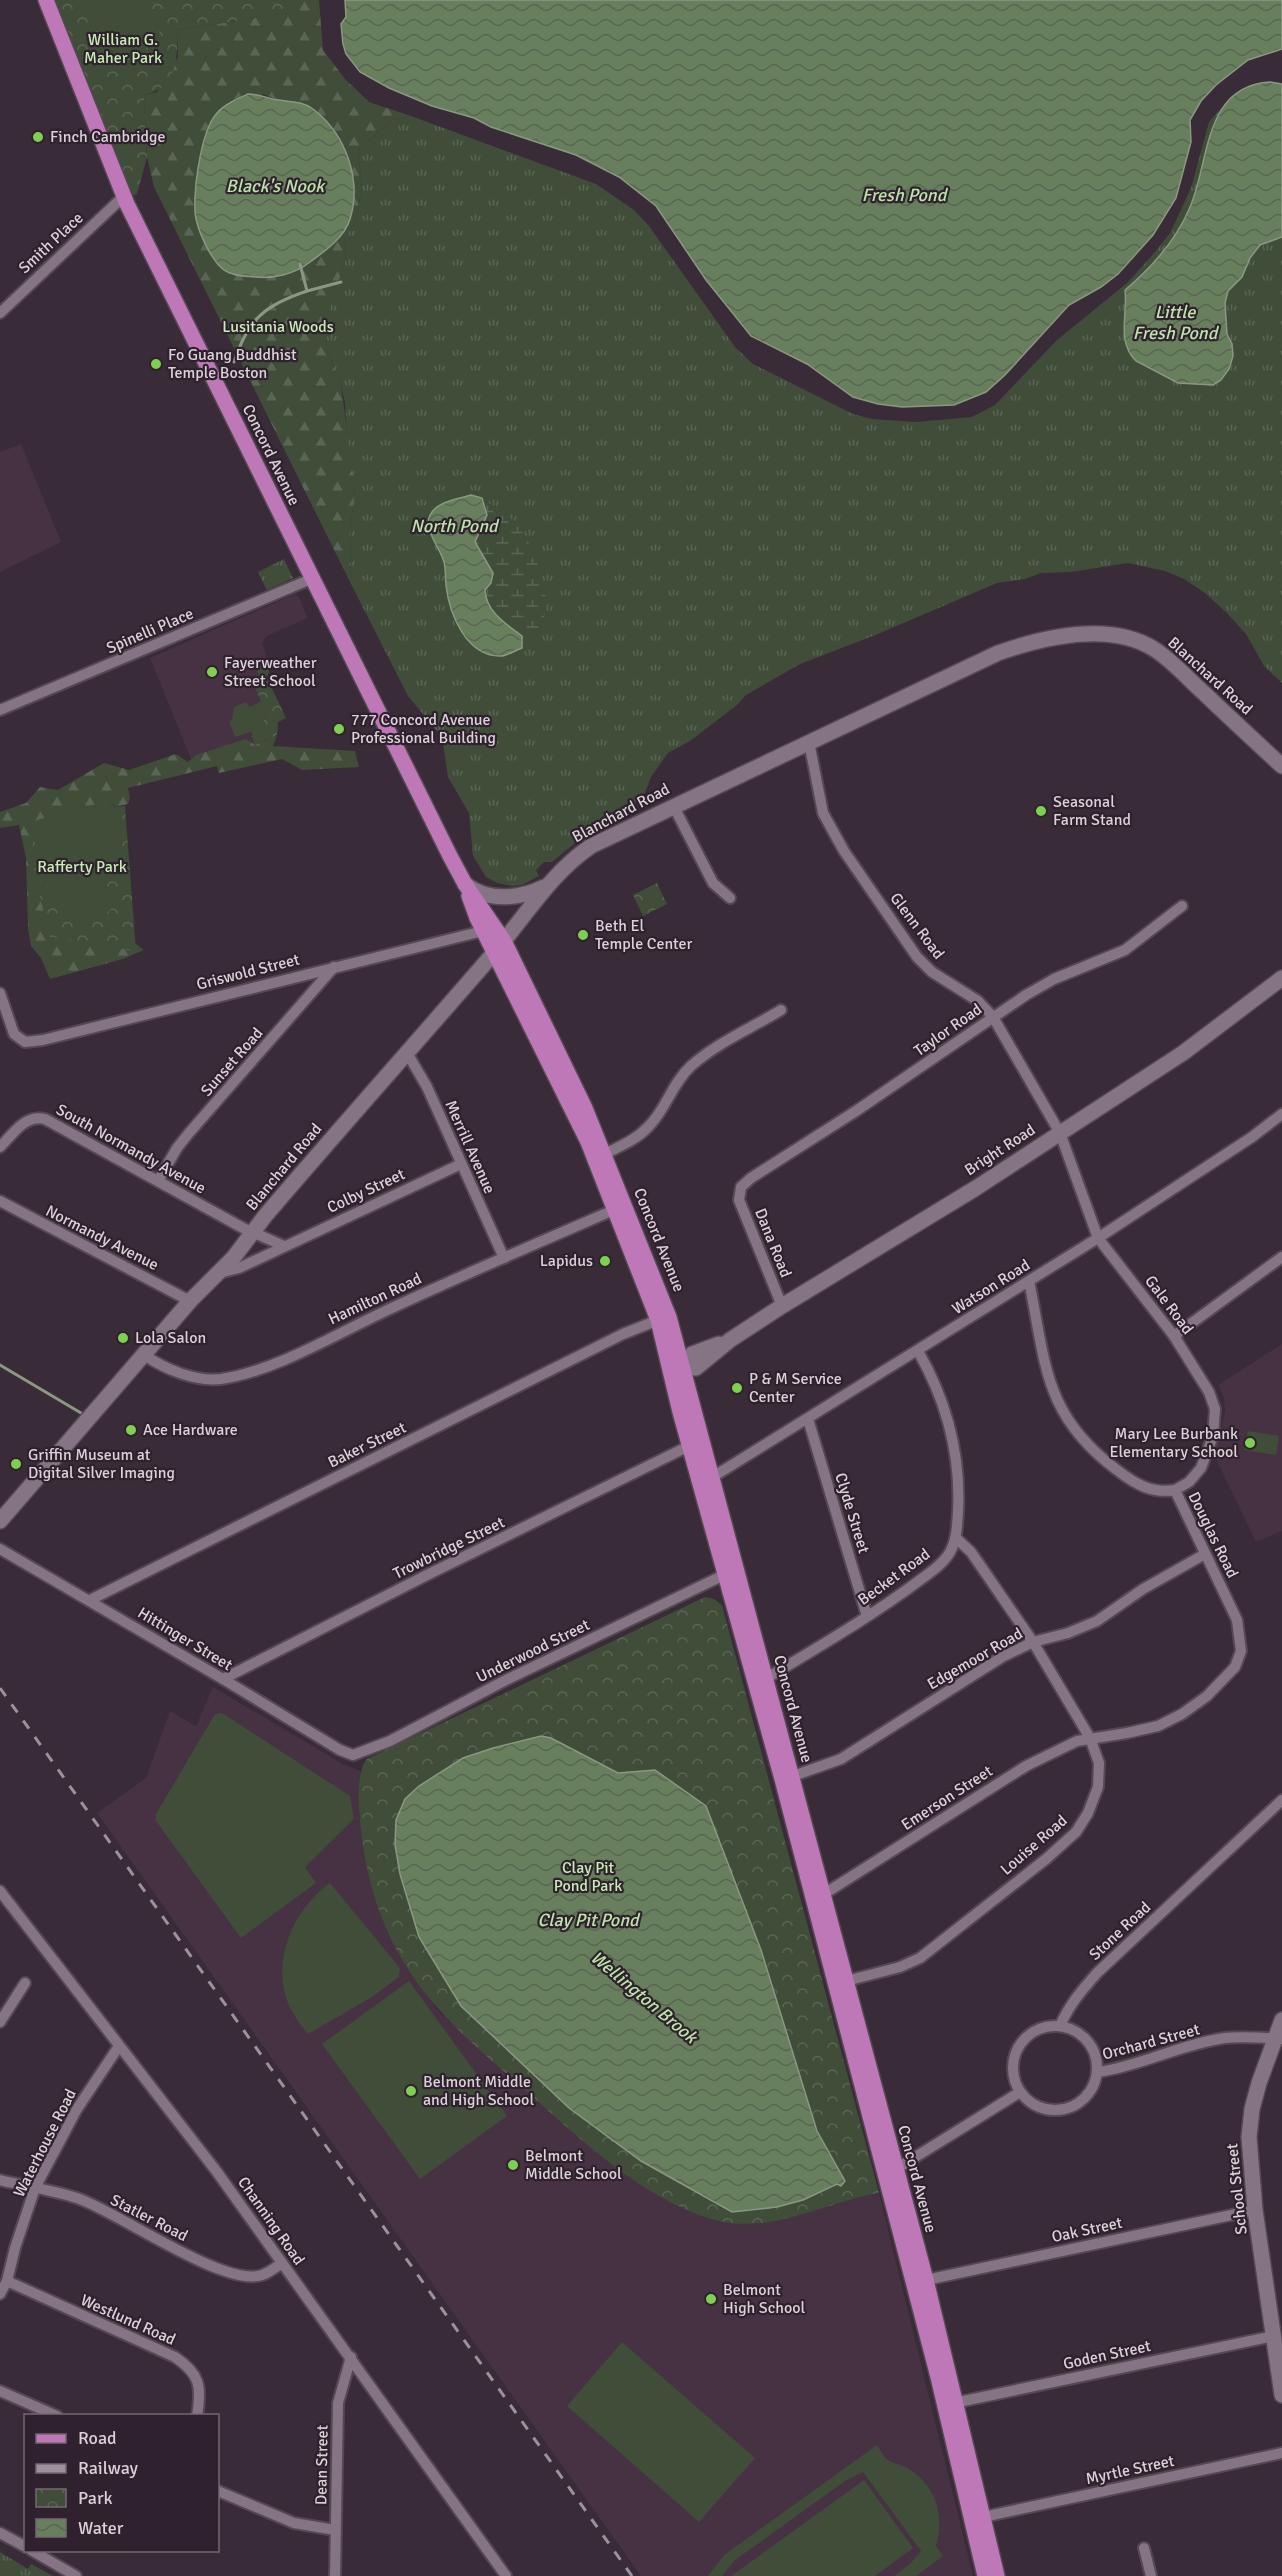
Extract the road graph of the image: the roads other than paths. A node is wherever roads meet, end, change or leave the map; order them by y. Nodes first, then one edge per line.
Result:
1 (46, 0) edge
2 (124, 196) junction
3 (0, 313) edge
4 (311, 579) junction
5 (0, 710) edge
6 (809, 742) junction
7 (1282, 766) edge
8 (673, 805) junction
9 (465, 884) junction
10 (547, 886) junction
11 (730, 898) dead end
12 (1182, 906) dead end
13 (483, 931) junction
14 (499, 946) junction
15 (334, 967) junction
16 (1282, 978) edge
17 (0, 993) edge
18 (781, 1010) dead end
19 (993, 1017) junction
20 (406, 1051) junction
21 (1282, 1114) edge
22 (1060, 1133) junction
23 (0, 1147) edge
24 (605, 1154) junction
25 (461, 1164) junction
26 (158, 1181) junction
27 (741, 1191) joint
28 (0, 1201) edge
29 (616, 1209) junction
30 (253, 1232) junction
31 (1098, 1238) junction
32 (284, 1246) junction
33 (1282, 1257) edge
34 (504, 1258) junction
35 (218, 1273) junction
36 (1029, 1281) junction
37 (190, 1301) junction
38 (782, 1306) junction
39 (663, 1318) junction
40 (1174, 1336) junction
41 (918, 1351) junction
42 (144, 1355) junction
43 (676, 1370) junction
44 (808, 1419) junction
45 (695, 1443) junction
46 (706, 1481) junction
47 (1175, 1490) junction
48 (0, 1521) edge
49 (956, 1538) junction
50 (0, 1549) edge
51 (1205, 1554) junction
52 (731, 1572) junction
53 (90, 1600) junction
54 (867, 1616) junction
55 (1033, 1642) junction
56 (223, 1679) junction
57 (761, 1681) junction
58 (1090, 1738) junction
59 (353, 1755) joint
60 (787, 1777) junction
61 (1282, 1800) edge
62 (0, 1891) edge
63 (818, 1897) junction
64 (25, 1983) dead end
65 (841, 1983) junction
66 (1282, 2020) edge
67 (0, 2022) edge
68 (1060, 2026) junction
69 (1278, 2039) edge
70 (119, 2046) junction
71 (1098, 2072) junction
72 (1020, 2092) junction
73 (896, 2169) junction
74 (0, 2180) edge
75 (35, 2188) junction
76 (1255, 2210) junction
77 (282, 2263) junction
78 (926, 2280) junction
79 (7, 2281) junction
80 (0, 2294) edge
81 (1274, 2336) junction
82 (351, 2357) junction
83 (0, 2391) edge
84 (1282, 2395) edge
85 (951, 2403) junction
86 (55, 2414) edge
87 (197, 2414) edge
88 (1282, 2453) edge
89 (219, 2491) edge
90 (983, 2517) junction
91 (335, 2530) junction
92 (0, 2533) edge
93 (24, 2546) edge
94 (1144, 2548) dead end
95 (34, 2552) edge
96 (76, 2576) edge
97 (335, 2576) edge
98 (506, 2576) edge
99 (985, 2576) edge
100 (997, 2576) edge
101 (1151, 2576) edge

1 - 2 main road, Concord Avenue
2 - 3 street, Smith Place
2 - 4 main road, Concord Avenue
4 - 5 street, Spinelli Place
4 - 9 main road, Concord Avenue
6 - 7 street, Blanchard Road
6 - 8 street, Blanchard Road
6 - 19 street, Glenn Road
8 - 10 street, Blanchard Road
8 - 11 street
9 - 10 street
9 - 13 main road, Concord Avenue
9 - 14 main road, Concord Avenue
10 - 14 street, Blanchard Road
12 - 19 street, Taylor Road
13 - 14 main road, Concord Avenue
13 - 15 street, Griswold Street
14 - 20 street, Blanchard Road
14 - 24 main road, Concord Avenue
14 - 29 main road, Concord Avenue
15 - 17 street, Griswold Street
15 - 26 street, Sunset Road
16 - 22 street, Bright Road
18 - 24 street
19 - 22 street, Glenn Road
19 - 27 street, Taylor Road
20 - 25 street, Merrill Avenue
20 - 30 street, Blanchard Road
21 - 31 street, Watson Road
22 - 31 street, Gale Road
22 - 38 street, Bright Road
23 - 26 street, South Normandy Avenue
24 - 39 main road, Concord Avenue
25 - 32 street, Colby Street
25 - 34 street, Merrill Avenue
26 - 30 street, South Normandy Avenue
27 - 38 street, Dana Road
28 - 37 street, Normandy Avenue
29 - 34 street, Hamilton Road
29 - 39 main road, Concord Avenue
30 - 32 street
30 - 35 street, Blanchard Road
31 - 36 street, Watson Road
31 - 40 street, Gale Road
32 - 35 street, Colby Street
33 - 40 street
34 - 42 street, Hamilton Road
35 - 37 street, Blanchard Road
36 - 41 street, Watson Road
36 - 47 street, Douglas Road
37 - 42 street, Blanchard Road
38 - 43 street, Bright Road
39 - 43 main road, Concord Avenue
39 - 53 street, Baker Street
40 - 47 street, Gale Road
41 - 44 street, Watson Road
41 - 49 street, Becket Road
42 - 48 street, Blanchard Road
43 - 45 main road, Concord Avenue
44 - 46 street, Watson Road
44 - 54 street, Clyde Street
45 - 46 main road, Concord Avenue
45 - 56 street, Trowbridge Street
46 - 52 main road, Concord Avenue
47 - 51 street, Douglas Road
49 - 54 street, Becket Road
49 - 55 street, Louise Road
50 - 53 street, Hittinger Street
51 - 55 street, Edgemoor Road
51 - 58 street, Douglas Road
52 - 57 main road, Concord Avenue
52 - 59 street, Underwood Street
53 - 56 street, Hittinger Street
54 - 57 street, Becket Road
55 - 58 street, Louise Road
55 - 60 street, Edgemoor Road
56 - 59 street, Hittinger Street
57 - 60 main road, Concord Avenue
58 - 63 street, Emerson Street
58 - 65 street, Louise Road
60 - 63 main road, Concord Avenue
61 - 68 street, Stone Road
62 - 70 street, Channing Road
63 - 65 main road, Concord Avenue
64 - 67 street
65 - 73 main road, Concord Avenue
65 - 85 main road, Concord Avenue
66 - 69 street, School Street
68 - 71 street
68 - 72 street
69 - 71 street, Orchard Street
69 - 76 street, School Street
70 - 75 street, Waterhouse Road
70 - 77 street, Channing Road
71 - 72 street, Orchard Street
72 - 73 street
73 - 78 main road, Concord Avenue
74 - 75 street, Statler Road
75 - 77 street, Statler Road
75 - 79 street, Waterhouse Road
76 - 78 street, Oak Street
76 - 81 street, School Street
77 - 82 street, Channing Road
78 - 85 main road, Concord Avenue
79 - 80 street, Waterhouse Road
79 - 87 street, Westlund Road
81 - 84 street, School Street
81 - 85 street, Goden Street
82 - 91 street, Dean Street
82 - 98 street, Channing Road
83 - 86 street
85 - 90 main road, Concord Avenue
85 - 99 main road, Concord Avenue
88 - 90 street, Myrtle Street
89 - 91 street
90 - 100 main road, Concord Avenue
91 - 97 street, Dean Street
92 - 93 street
94 - 101 street
95 - 96 street

